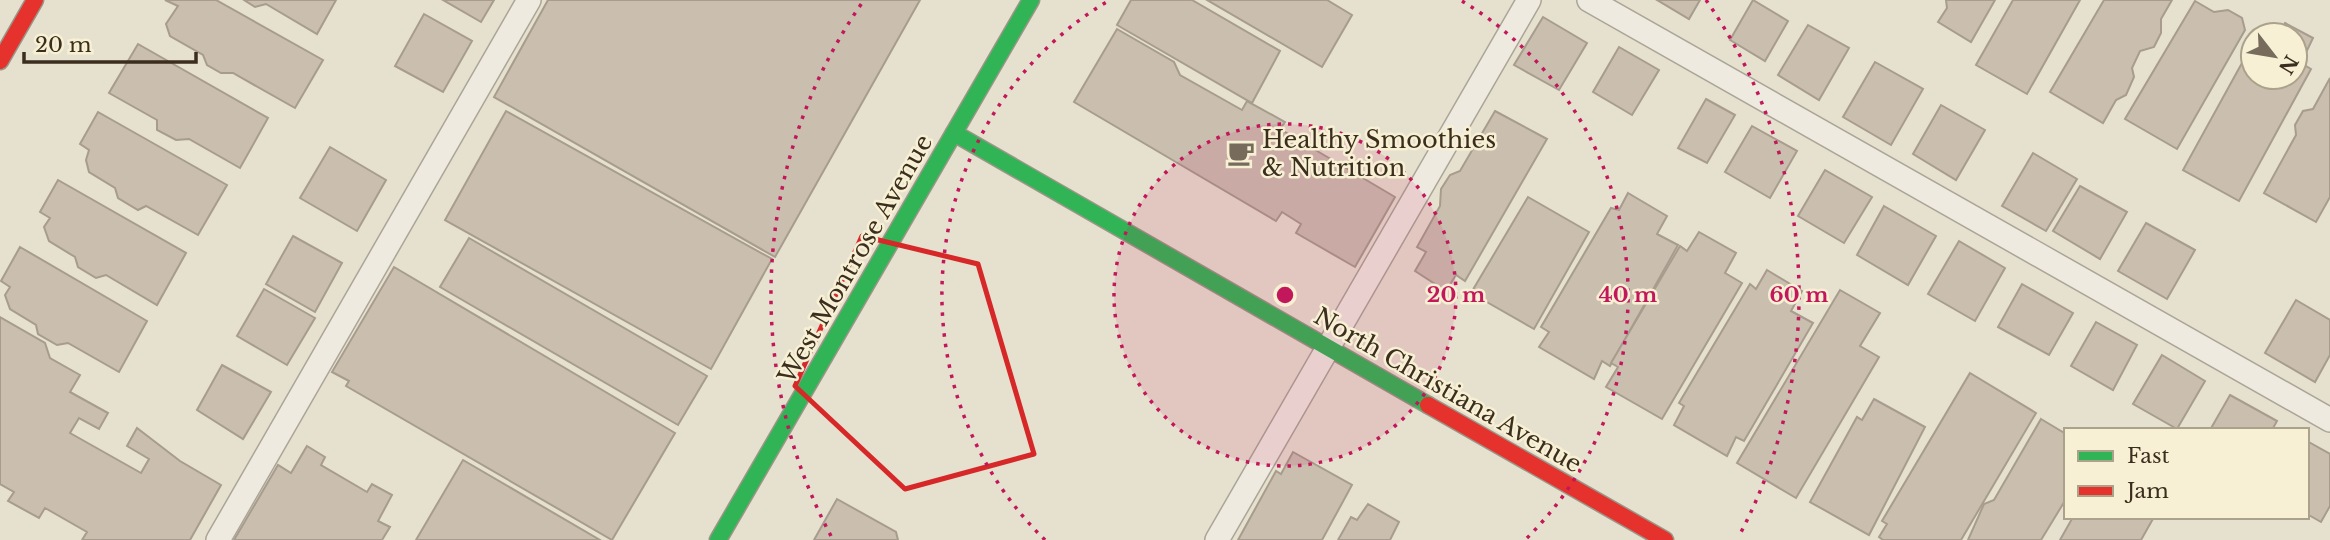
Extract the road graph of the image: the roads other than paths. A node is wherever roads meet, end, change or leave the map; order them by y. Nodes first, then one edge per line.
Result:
1 (35, 0) edge
2 (529, 0) edge
3 (1031, 0) edge
4 (1529, 0) edge
5 (1589, 0) edge
6 (0, 61) edge
7 (954, 133) junction
8 (1329, 348) junction
9 (2330, 420) edge
10 (218, 540) edge
11 (718, 540) edge
12 (1217, 540) edge
13 (1665, 540) edge

1 - 6 street
2 - 10 lane
3 - 7 street, West Montrose Avenue
4 - 8 lane
5 - 9 lane
7 - 8 street, North Christiana Avenue
7 - 11 street, West Montrose Avenue
8 - 12 lane
8 - 13 street, North Christiana Avenue

